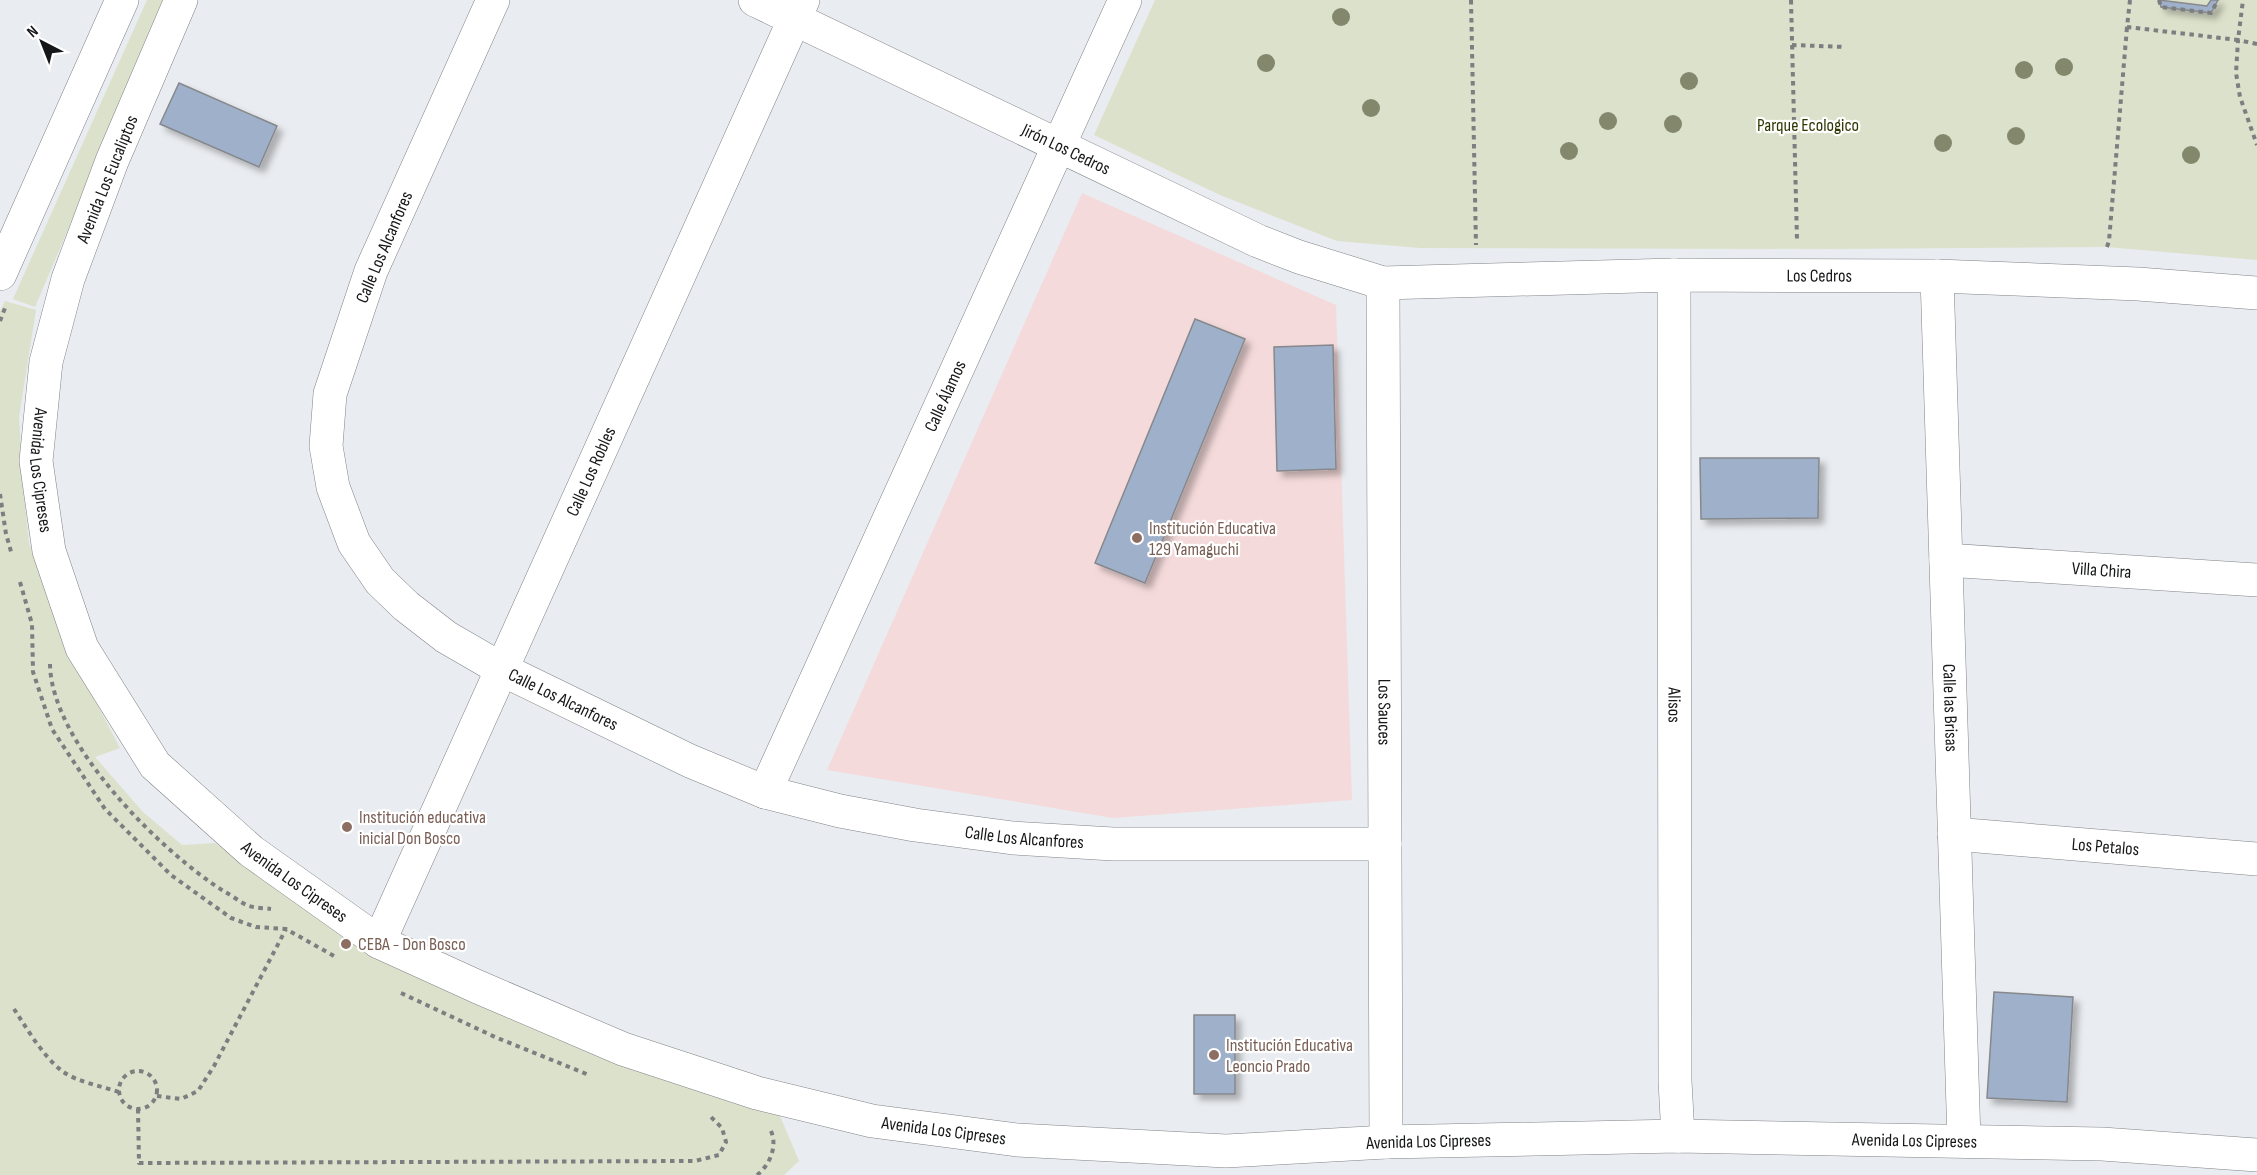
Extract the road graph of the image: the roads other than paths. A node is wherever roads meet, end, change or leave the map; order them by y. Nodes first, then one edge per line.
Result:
1 (122, 0) edge
2 (181, 0) edge
3 (493, 0) edge
4 (754, 0) edge
5 (1125, 0) edge
6 (799, 9) edge
7 (1059, 145) junction
8 (0, 274) edge
9 (1674, 275) junction
10 (1937, 276) junction
11 (1383, 282) junction
12 (2257, 293) edge
13 (46, 362) joint
14 (1946, 560) junction
15 (2257, 580) edge
16 (503, 670) junction
17 (765, 792) junction
18 (1954, 834) junction
19 (1385, 844) junction
20 (2257, 859) edge
21 (379, 942) junction
22 (1678, 1136) junction
23 (1964, 1140) junction
24 (1386, 1142) junction
25 (2257, 1155) edge

1 - 8 street
2 - 13 street, Avenida Los Eucaliptos
3 - 16 street, Calle Los Alcanfores
4 - 6 street, Jirón Los Cedros
5 - 7 street, Calle Álamos
6 - 7 street, Jirón Los Cedros
6 - 16 street, Calle Los Robles
7 - 11 street, Jirón Los Cedros
7 - 17 street, Calle Álamos
9 - 10 street, Los Cedros
9 - 11 street, Los Cedros
9 - 22 street, Alisos
10 - 12 street, Los Cedros
10 - 14 street, Calle las Brisas
11 - 19 street, Los Sauces
13 - 21 street, Avenida Los Cipreses
14 - 15 street, Villa Chira
14 - 18 street, Calle las Brisas
16 - 17 street, Calle Los Alcanfores
16 - 21 street, Calle Los Robles
17 - 19 street, Calle Los Alcanfores
18 - 20 street, Los Petalos
18 - 23 street, Calle las Brisas
19 - 24 street, Los Sauces
21 - 24 street, Avenida Los Cipreses
22 - 23 street, Avenida Los Cipreses
22 - 24 street, Avenida Los Cipreses
23 - 25 street, Avenida Los Cipreses

